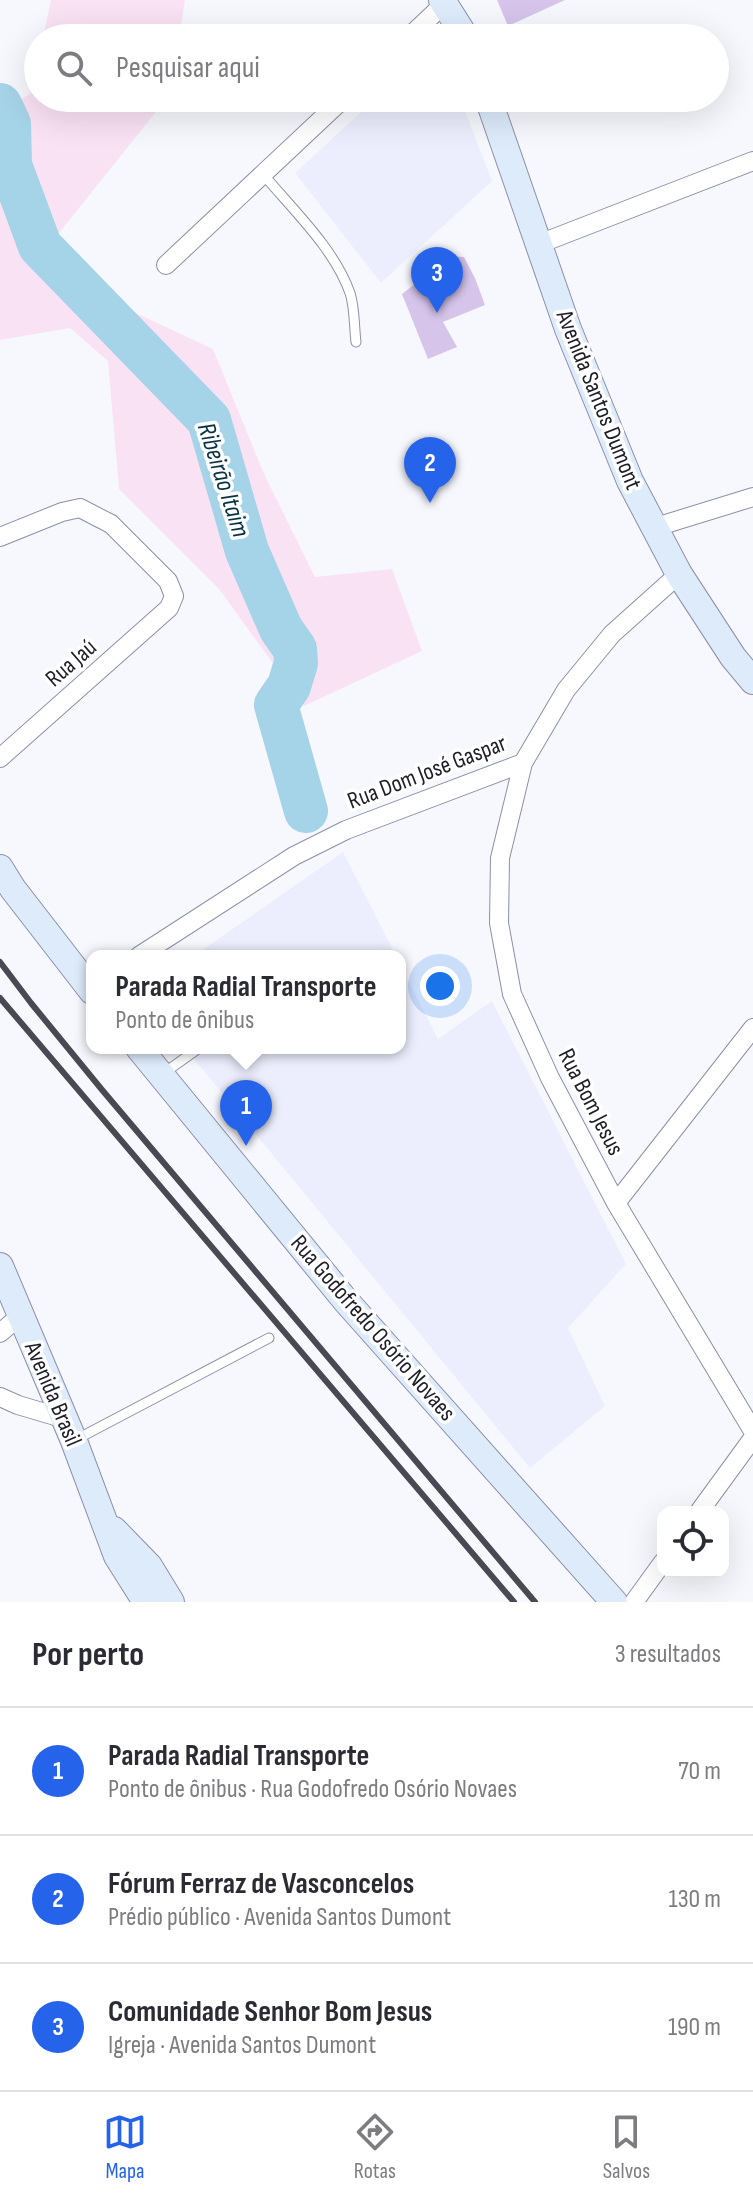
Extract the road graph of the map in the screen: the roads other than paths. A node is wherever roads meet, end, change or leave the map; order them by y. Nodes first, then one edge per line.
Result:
1 (444, 2) edge
2 (422, 24) edge
3 (457, 24) edge
4 (329, 112) edge
5 (493, 112) edge
6 (753, 161) edge
7 (263, 174) junction
8 (539, 244) junction
9 (166, 265) dead end
10 (356, 342) dead end
11 (753, 497) edge
12 (656, 527) junction
13 (0, 537) edge
14 (679, 574) junction
15 (753, 681) edge
16 (0, 758) edge
17 (523, 763) junction
18 (0, 868) edge
19 (148, 950) edge
20 (86, 982) edge
21 (753, 1028) edge
22 (144, 1054) edge
23 (191, 1054) edge
24 (161, 1075) junction
25 (616, 1203) junction
26 (0, 1266) edge
27 (20, 1316) junction
28 (0, 1333) edge
29 (269, 1338) dead end
30 (0, 1397) edge
31 (68, 1429) junction
32 (753, 1431) edge
33 (753, 1438) edge
34 (703, 1506) edge
35 (106, 1522) junction
36 (657, 1570) edge
37 (146, 1602) edge
38 (171, 1602) edge
39 (614, 1602) edge
40 (634, 1602) edge

1 - 2 street
1 - 3 main road
4 - 7 street
5 - 8 main road, Avenida Santos Dumont
6 - 8 street
7 - 9 street
7 - 10 lane
8 - 12 main road, Avenida Santos Dumont
11 - 12 street
12 - 14 main road, Avenida Santos Dumont
13 - 16 street, Rua Jaú
14 - 15 main road, Avenida Santos Dumont
14 - 17 street, Rua Dom José Gaspar
17 - 19 street, Rua Dom José Gaspar
17 - 25 street, Rua Bom Jesus
18 - 20 main road
21 - 25 street
22 - 24 main road, Rua Godofredo Osório Novaes
23 - 24 lane
24 - 39 main road, Rua Godofredo Osório Novaes
25 - 32 street, Rua Bom Jesus
26 - 27 main road, Avenida Brasil
27 - 28 street
27 - 31 main road, Avenida Brasil
29 - 31 lane
30 - 31 street
31 - 35 main road, Avenida Brasil
33 - 34 street
35 - 37 main road, Avenida Brasil
35 - 38 main road, Avenida Brasil
36 - 40 street

